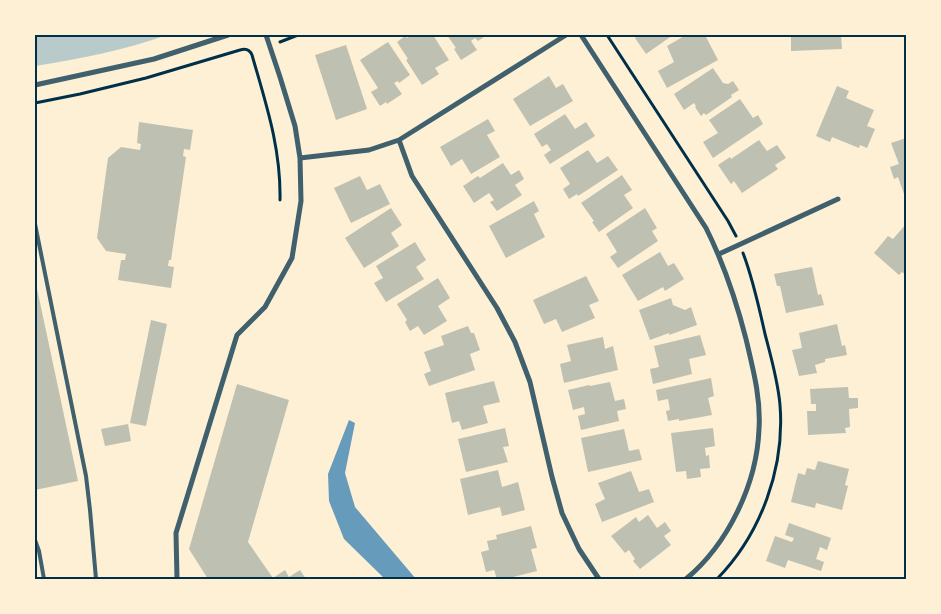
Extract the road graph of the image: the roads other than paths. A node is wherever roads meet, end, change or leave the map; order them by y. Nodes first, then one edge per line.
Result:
1 (228, 35) edge
2 (266, 35) edge
3 (566, 35) edge
4 (581, 35) edge
5 (35, 85) edge
6 (399, 140) junction
7 (300, 158) junction
8 (838, 199) dead end
9 (35, 224) edge
10 (719, 254) junction
11 (35, 540) edge
12 (44, 579) edge
13 (96, 579) edge
14 (177, 579) edge
15 (599, 579) edge
16 (686, 579) edge

1 - 5 street
2 - 7 street
3 - 6 street
4 - 10 street
6 - 7 street
6 - 15 street
7 - 14 street
8 - 10 street
9 - 13 lane
10 - 16 street
11 - 12 lane

